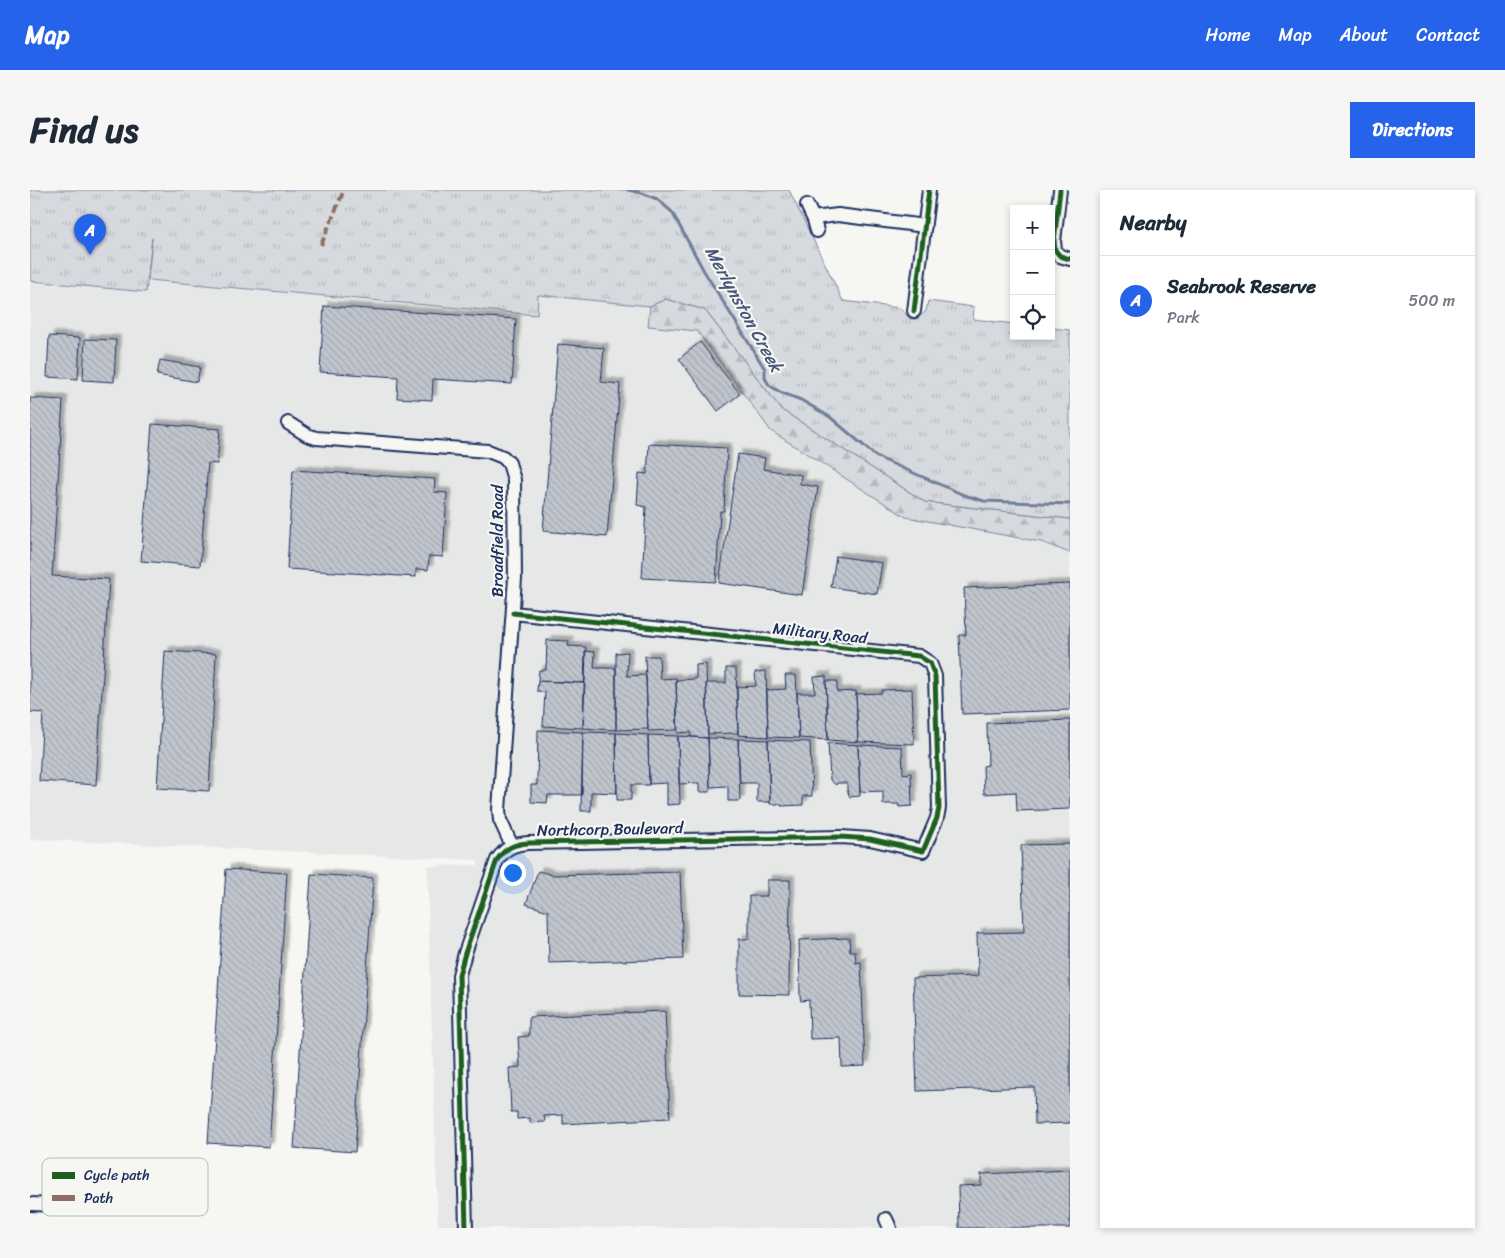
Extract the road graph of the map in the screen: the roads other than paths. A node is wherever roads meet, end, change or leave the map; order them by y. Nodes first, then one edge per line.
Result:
1 (929, 190) edge
2 (1060, 190) edge
3 (806, 205) dead end
4 (813, 218) junction
5 (925, 226) junction
6 (817, 231) dead end
7 (1070, 259) edge
8 (914, 310) dead end
9 (288, 423) dead end
10 (513, 613) junction
11 (512, 846) junction
12 (923, 851) joint
13 (466, 1228) edge

1 - 5 street
2 - 7 street
3 - 4 street
4 - 5 street
4 - 6 street
5 - 8 street
9 - 10 street, Broadfield Road
10 - 11 street, Broadfield Road
10 - 12 street, Military Road
11 - 12 street, Northcorp Boulevard
11 - 13 street

